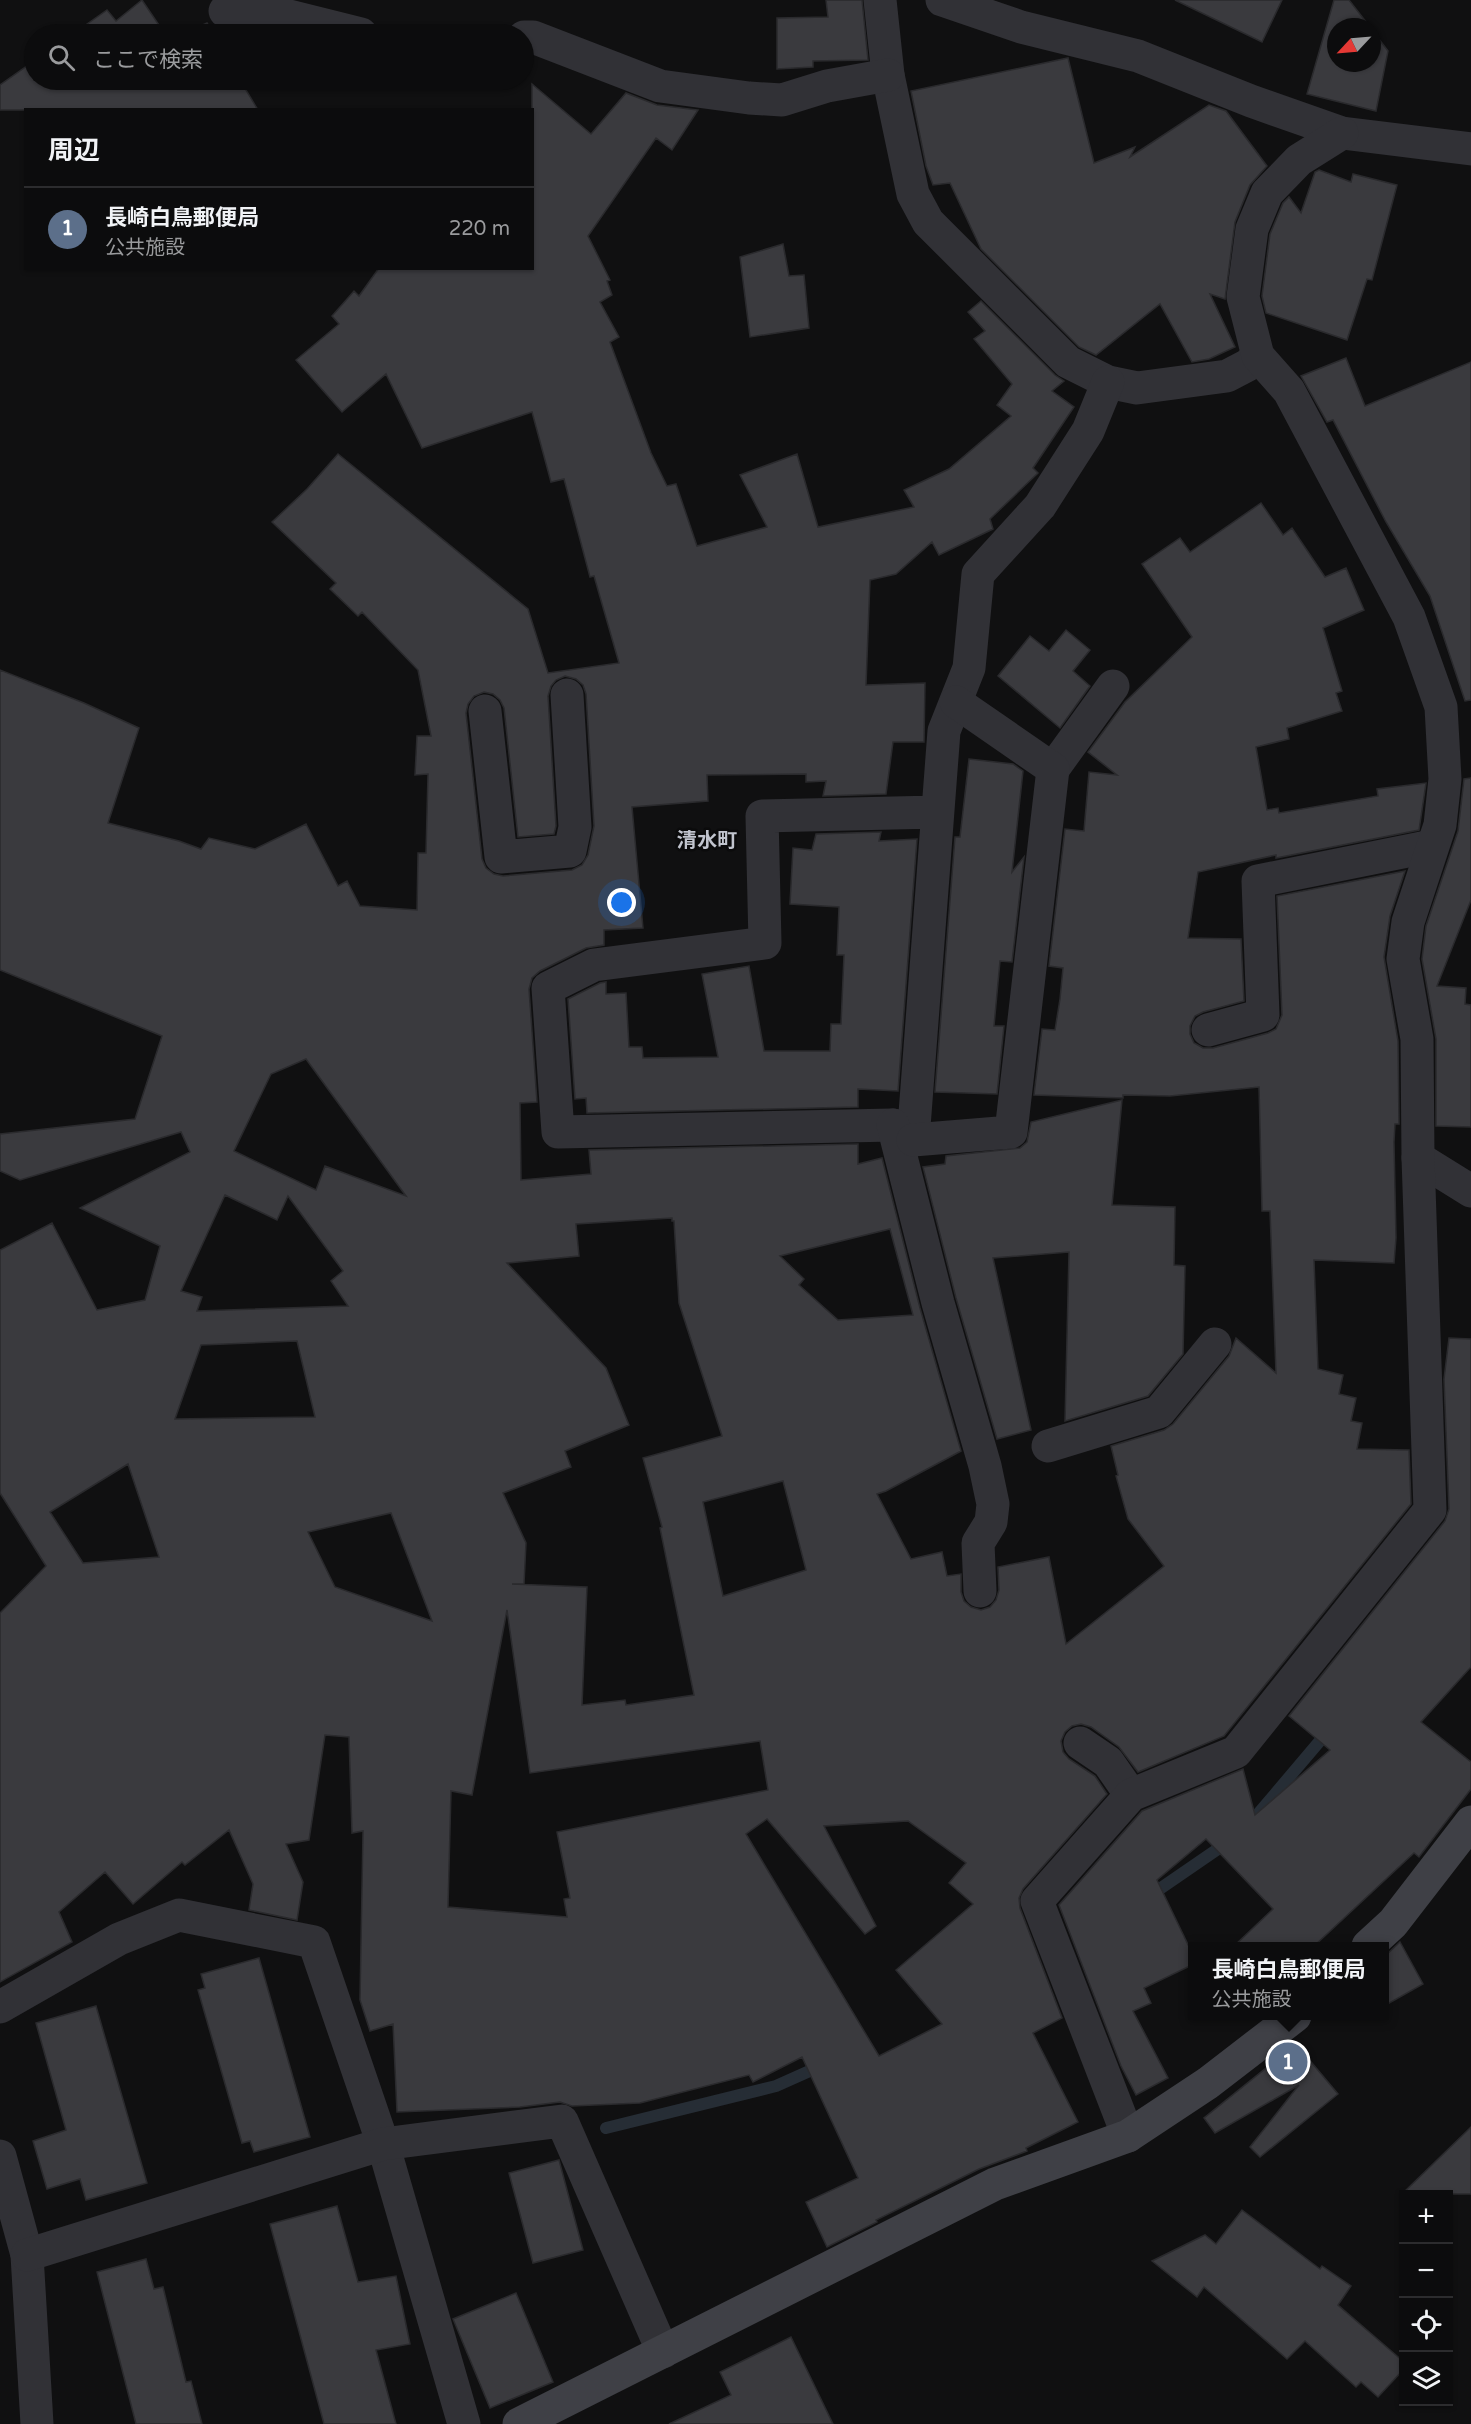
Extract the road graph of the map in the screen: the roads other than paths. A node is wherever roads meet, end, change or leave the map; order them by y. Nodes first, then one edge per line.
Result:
1 (880, 0) edge
2 (942, 0) edge
3 (225, 11) dead end
4 (321, 24) edge
5 (534, 37) edge
6 (888, 75) junction
7 (1342, 133) junction
8 (1471, 149) edge
9 (1258, 356) junction
10 (1108, 382) junction
11 (1113, 686) dead end
12 (567, 695) dead end
13 (956, 702) junction
14 (485, 711) dead end
15 (1053, 769) junction
16 (937, 812) junction
17 (1432, 846) junction
18 (1208, 1030) dead end
19 (903, 1132) junction
20 (1418, 1158) junction
21 (1471, 1191) edge
22 (1215, 1344) dead end
23 (1048, 1446) dead end
24 (980, 1591) dead end
25 (1080, 1743) dead end
26 (1131, 1795) junction
27 (1471, 1822) edge
28 (1373, 1942) edge
29 (0, 2007) edge
30 (1290, 2020) edge
31 (1128, 2136) junction
32 (383, 2144) junction
33 (0, 2156) edge
34 (27, 2256) junction
35 (663, 2352) junction
36 (37, 2424) edge
37 (464, 2424) edge
38 (519, 2424) edge

1 - 6 street
2 - 7 street
3 - 4 street
5 - 6 street
6 - 10 street
7 - 8 street
7 - 9 street
9 - 10 street
9 - 17 street
10 - 13 street
11 - 15 street
12 - 14 street
13 - 15 street
13 - 16 street
15 - 19 street
16 - 19 street
16 - 19 street
17 - 18 street
17 - 20 street
19 - 24 street
20 - 21 street
20 - 26 street
22 - 23 street
25 - 26 street
26 - 31 street
27 - 28 street
29 - 32 street
30 - 31 street
31 - 35 street
32 - 34 street
32 - 35 street
32 - 37 street
33 - 34 street
34 - 36 street
35 - 38 street

